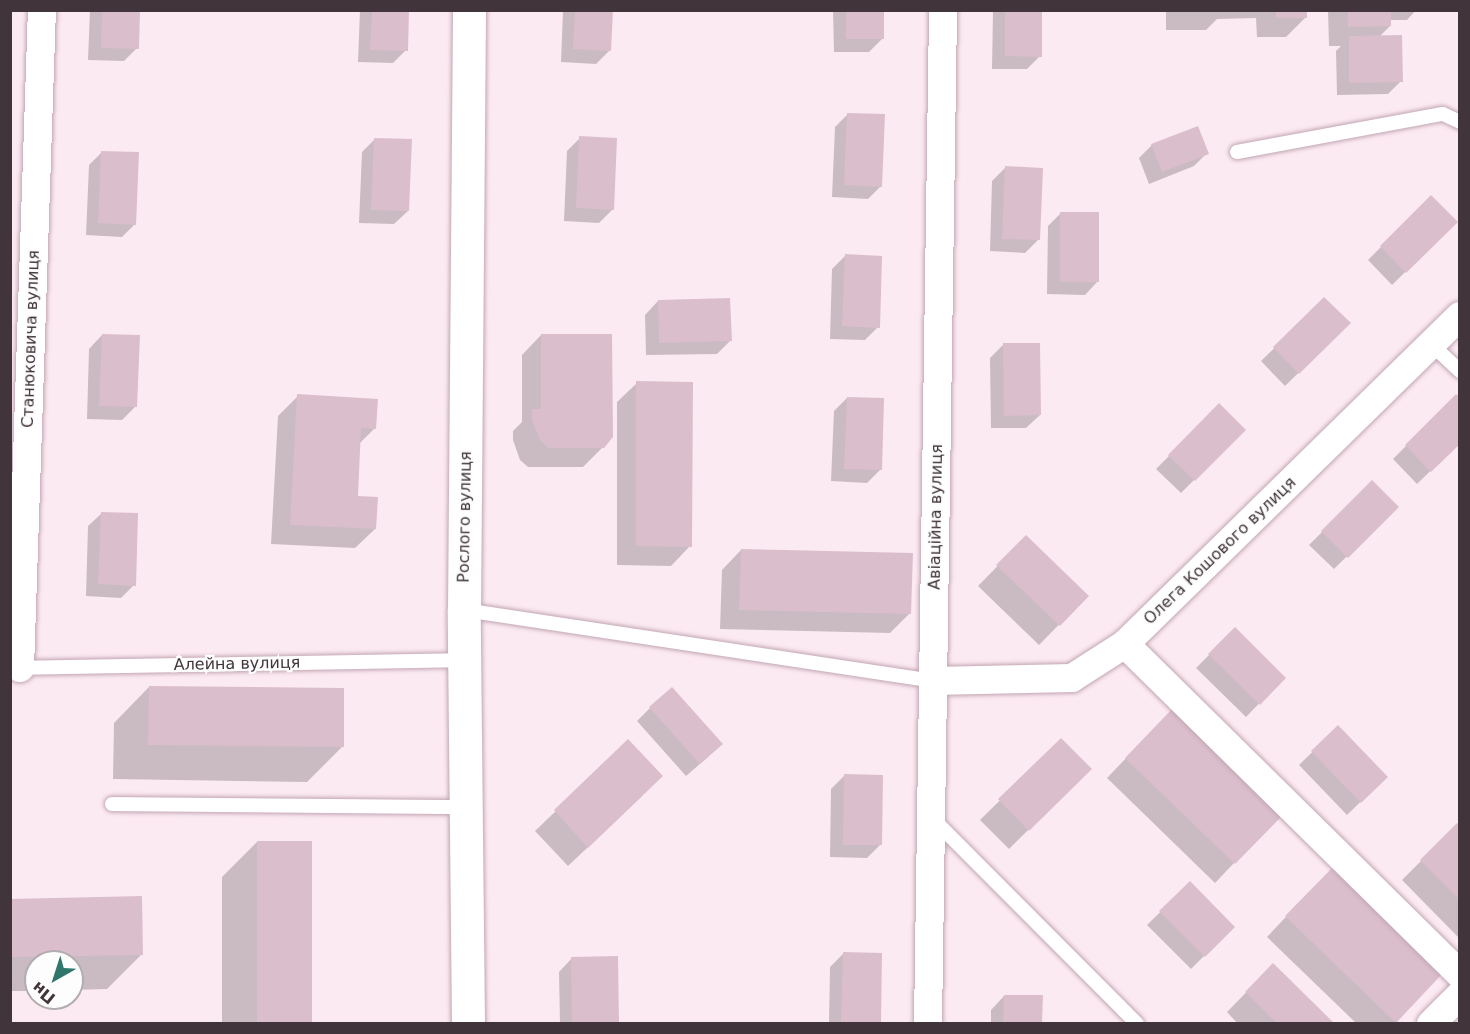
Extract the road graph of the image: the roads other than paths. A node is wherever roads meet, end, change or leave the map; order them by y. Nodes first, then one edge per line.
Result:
1 (42, 10) edge
2 (469, 10) edge
3 (943, 10) edge
4 (1460, 122) edge
5 (1237, 152) dead end
6 (1460, 316) edge
7 (1431, 344) junction
8 (1460, 371) edge
9 (464, 610) junction
10 (1125, 644) junction
11 (464, 660) junction
12 (15, 668) edge
13 (933, 681) junction
14 (112, 804) dead end
15 (466, 807) junction
16 (932, 817) junction
17 (1460, 975) edge
18 (1460, 995) edge
19 (468, 1023) edge
20 (928, 1023) edge
21 (1137, 1023) edge
22 (1431, 1023) edge

1 - 12 street, Станюковича вулиця
2 - 9 street, Рослого вулиця
3 - 13 street, Авіаційна вулиця
4 - 5 lane
6 - 7 street, Олега Кошового вулиця
7 - 8 lane
7 - 10 street, Олега Кошового вулиця
9 - 11 street, Рослого вулиця
9 - 13 lane
10 - 13 street, Олега Кошового вулиця
10 - 17 street
11 - 12 lane, Алейна вулиця
11 - 15 street, Рослого вулиця
13 - 16 street, Авіаційна вулиця
14 - 15 lane
15 - 19 street, Рослого вулиця
16 - 20 street, Авіаційна вулиця
16 - 21 lane
18 - 22 street

